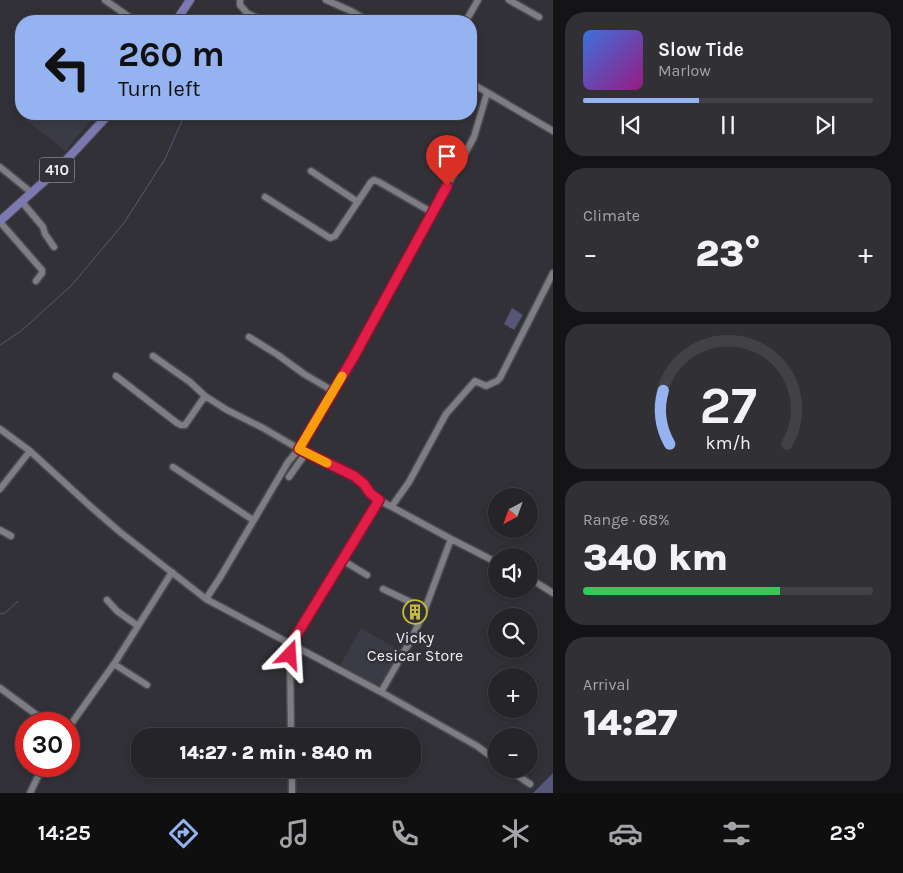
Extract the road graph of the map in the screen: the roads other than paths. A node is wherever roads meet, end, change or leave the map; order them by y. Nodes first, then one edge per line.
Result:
1 (105, 0) edge
2 (240, 0) edge
3 (326, 0) edge
4 (478, 0) edge
5 (189, 1) edge
6 (513, 1) edge
7 (123, 13) joint
8 (355, 14) edge
9 (126, 15) edge
10 (180, 15) edge
11 (250, 15) edge
12 (469, 15) edge
13 (539, 17) dead end
14 (477, 87) edge
15 (487, 93) junction
16 (103, 120) edge
17 (553, 131) edge
18 (0, 166) edge
19 (311, 170) dead end
20 (32, 193) junction
21 (266, 197) dead end
22 (22, 202) junction
23 (358, 202) junction
24 (433, 213) junction
25 (0, 222) edge
26 (54, 247) dead end
27 (553, 273) edge
28 (36, 281) dead end
29 (249, 337) dead end
30 (152, 356) dead end
31 (116, 376) dead end
32 (333, 391) junction
33 (205, 396) junction
34 (0, 429) edge
35 (299, 449) junction
36 (30, 451) junction
37 (306, 453) junction
38 (173, 467) dead end
39 (289, 477) dead end
40 (0, 489) edge
41 (379, 500) junction
42 (392, 506) junction
43 (253, 520) junction
44 (0, 530) edge
45 (11, 536) dead end
46 (451, 539) junction
47 (488, 558) edge
48 (342, 560) junction
49 (172, 572) junction
50 (367, 575) dead end
51 (538, 584) edge
52 (383, 589) dead end
53 (553, 593) edge
54 (206, 599) junction
55 (107, 600) dead end
56 (425, 609) junction
57 (138, 626) junction
58 (291, 644) junction
59 (114, 664) junction
60 (147, 686) dead end
61 (0, 688) edge
62 (381, 692) junction
63 (33, 712) edge
64 (80, 712) edge
65 (291, 728) edge
66 (488, 754) edge
67 (38, 777) edge
68 (292, 778) edge
69 (521, 778) edge
70 (530, 784) dead end
71 (30, 793) edge
72 (292, 793) edge

1 - 7 street
2 - 11 street
3 - 8 street
4 - 12 street
5 - 10 main road
6 - 13 street
7 - 9 street
14 - 15 street
15 - 17 street
15 - 24 street
16 - 20 main road, 410
18 - 20 street
19 - 23 street
20 - 22 main road, 410
21 - 23 street
22 - 25 main road, 410
22 - 26 street
23 - 24 street
24 - 32 street
25 - 28 street
27 - 42 street
29 - 32 street
30 - 33 street
31 - 33 street
32 - 35 street
33 - 35 street
34 - 36 street
35 - 37 street
35 - 43 street
36 - 40 street
36 - 49 street
37 - 39 street
37 - 41 street
38 - 43 street
41 - 42 street
41 - 48 street
42 - 46 street
43 - 54 street
44 - 45 street
46 - 47 street
46 - 56 street
48 - 50 street
48 - 58 street
49 - 54 street
49 - 57 street
51 - 53 street
52 - 56 street
54 - 58 street
55 - 57 street
56 - 62 street
57 - 59 street
58 - 62 street
58 - 65 street
59 - 60 street
59 - 64 street
61 - 63 street
62 - 66 street
67 - 71 street
68 - 72 street
69 - 70 street

